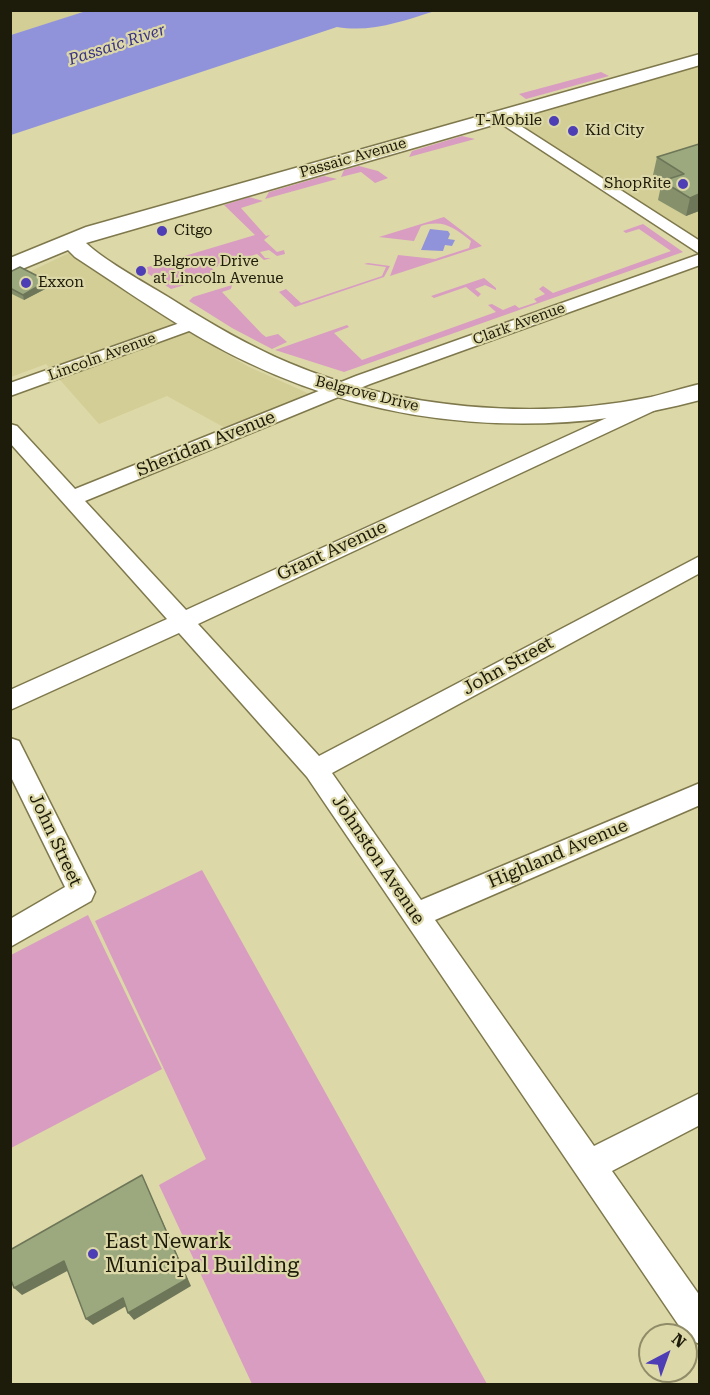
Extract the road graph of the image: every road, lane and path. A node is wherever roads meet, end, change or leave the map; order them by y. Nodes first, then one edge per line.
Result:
1 (699, 59) edge
2 (499, 116) junction
3 (71, 240) junction
4 (699, 249) edge
5 (699, 259) edge
6 (10, 267) edge
7 (194, 324) junction
8 (10, 390) edge
9 (339, 390) junction
10 (697, 396) edge
11 (655, 402) junction
12 (10, 430) edge
13 (73, 498) junction
14 (699, 563) edge
15 (182, 620) junction
16 (10, 701) edge
17 (10, 748) edge
18 (316, 770) junction
19 (699, 793) edge
20 (416, 915) junction
21 (10, 934) edge
22 (699, 1108) edge
23 (588, 1166) junction
24 (699, 1327) edge

1 - 2 main road, Passaic Avenue
2 - 3 main road, Passaic Avenue
2 - 4 street
3 - 6 main road, Passaic Avenue
3 - 7 main road, Belgrove Drive
5 - 9 street, Clark Avenue
7 - 8 street, Lincoln Avenue
7 - 9 main road, Belgrove Drive
9 - 11 main road, Belgrove Drive
9 - 13 street, Sheridan Avenue
10 - 11 main road, Belgrove Drive
11 - 15 street, Grant Avenue
12 - 13 street, Johnston Avenue
13 - 15 street, Johnston Avenue
14 - 18 street, John Street
15 - 16 street, Grant Avenue
15 - 18 street, Johnston Avenue
17 - 21 street, John Street
18 - 20 street, Johnston Avenue
19 - 20 street, Highland Avenue
20 - 23 street, Johnston Avenue
22 - 23 street
23 - 24 street, Johnston Avenue

